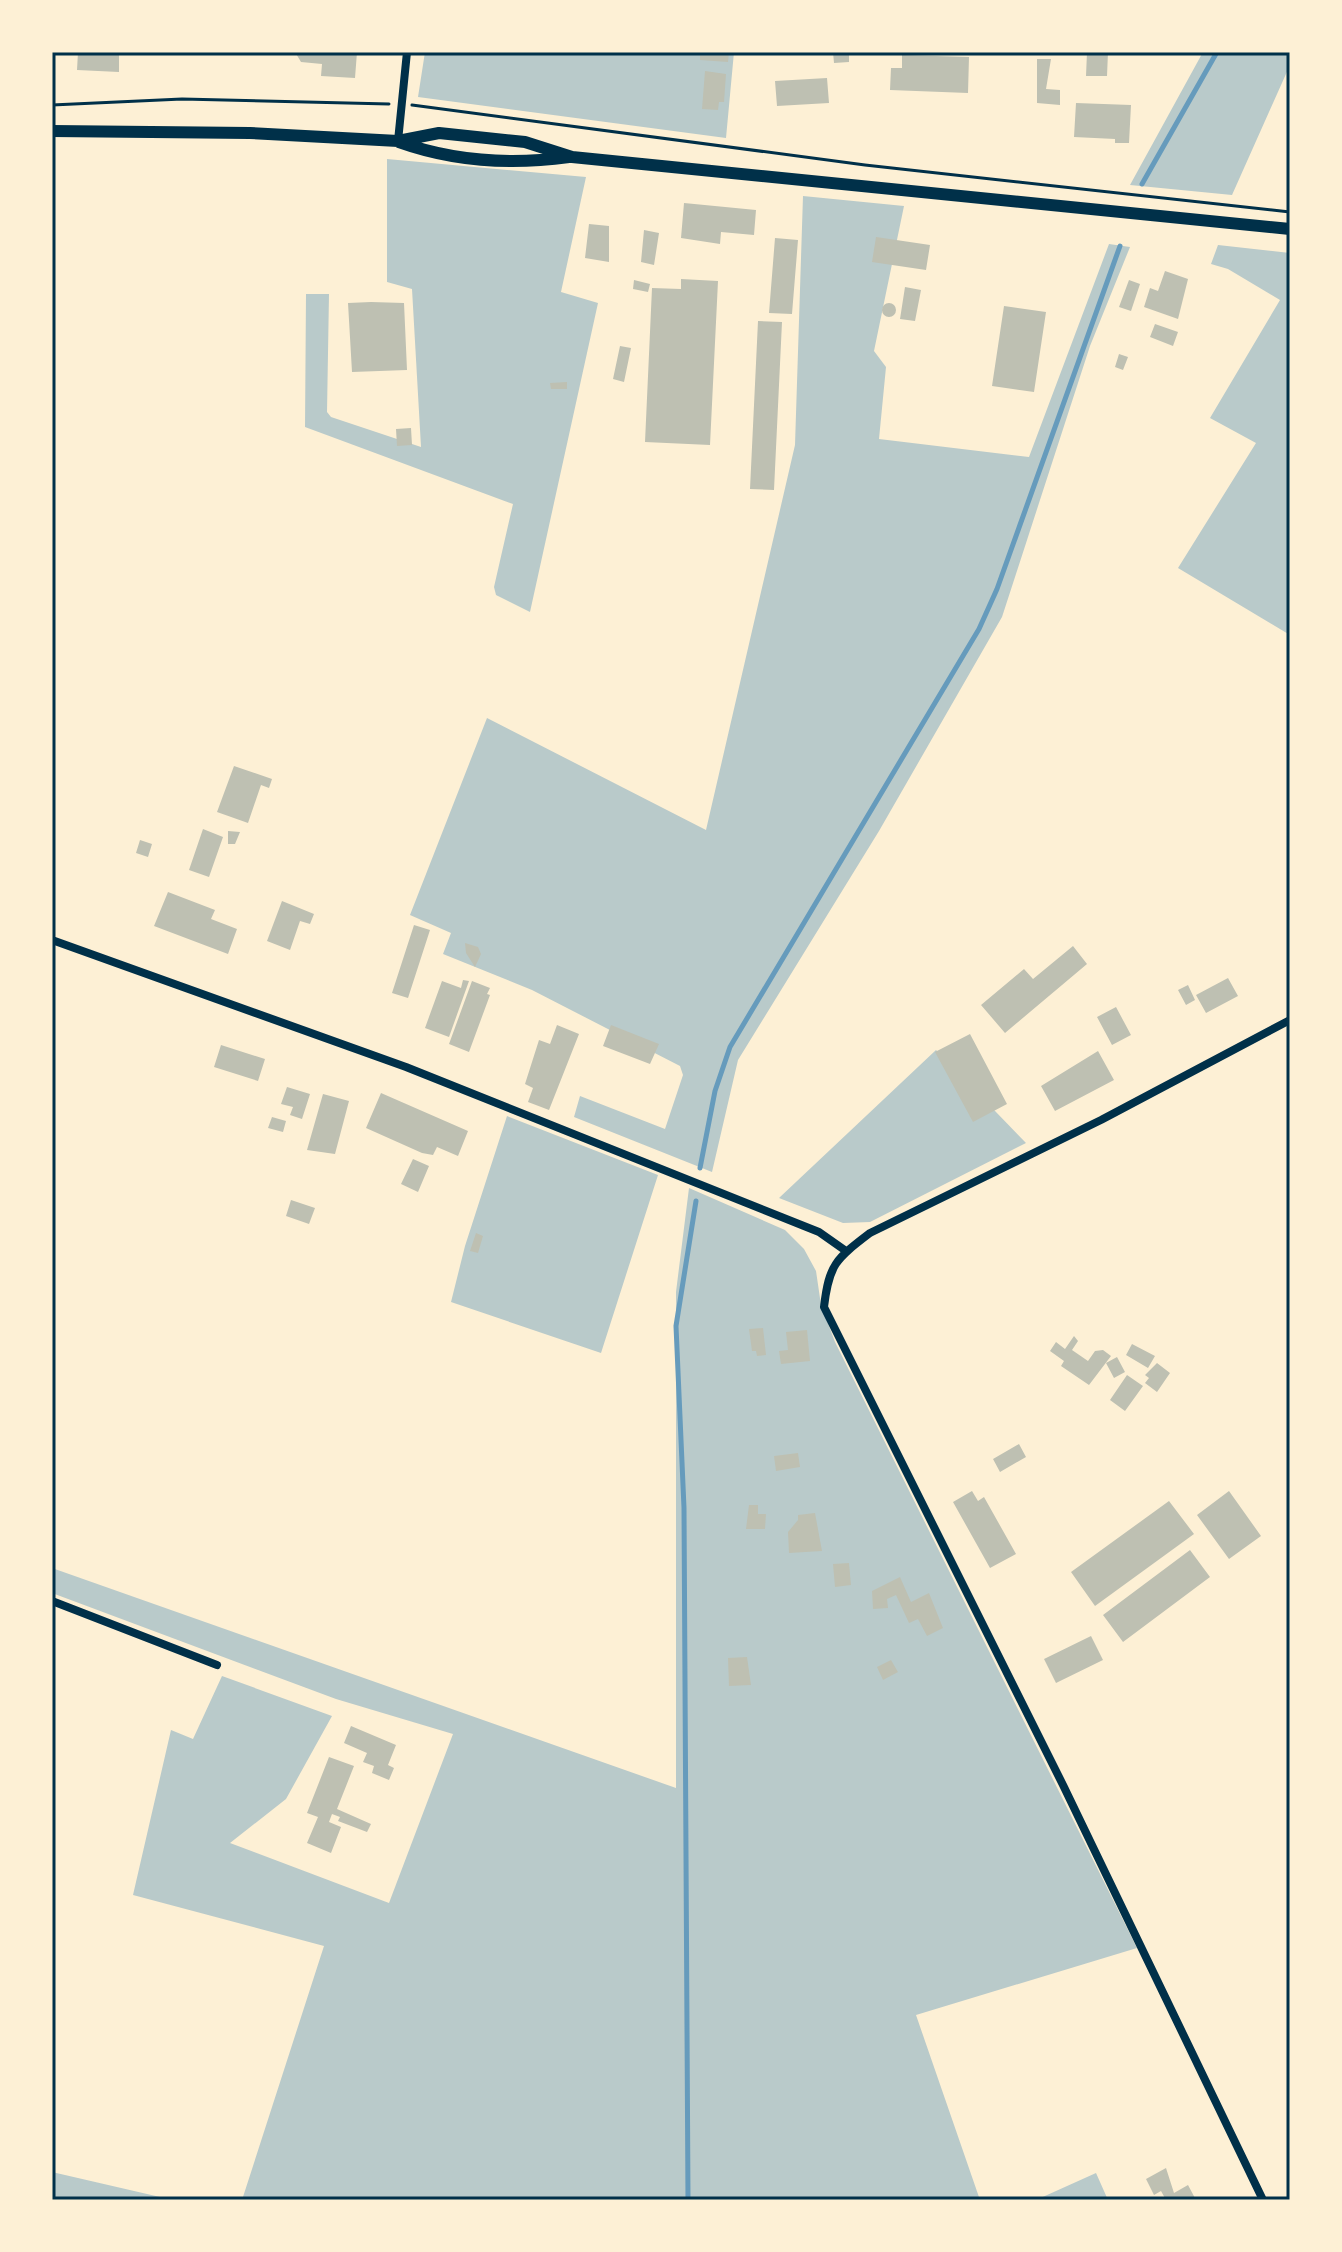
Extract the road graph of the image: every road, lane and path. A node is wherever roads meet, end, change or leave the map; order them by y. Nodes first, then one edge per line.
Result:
1 (407, 52) edge
2 (400, 103) junction
3 (52, 105) edge
4 (52, 131) edge
5 (398, 141) junction
6 (572, 157) junction
7 (1290, 212) edge
8 (1290, 229) edge
9 (52, 940) edge
10 (1290, 1020) edge
11 (846, 1251) junction
12 (52, 1601) edge
13 (217, 1665) dead end
14 (1263, 2200) edge

1 - 2 street
2 - 3 path
2 - 5 street
2 - 7 path
4 - 5 main road
5 - 6 main road
5 - 6 main road
6 - 8 main road
9 - 11 street
10 - 11 street
11 - 14 street
12 - 13 street

